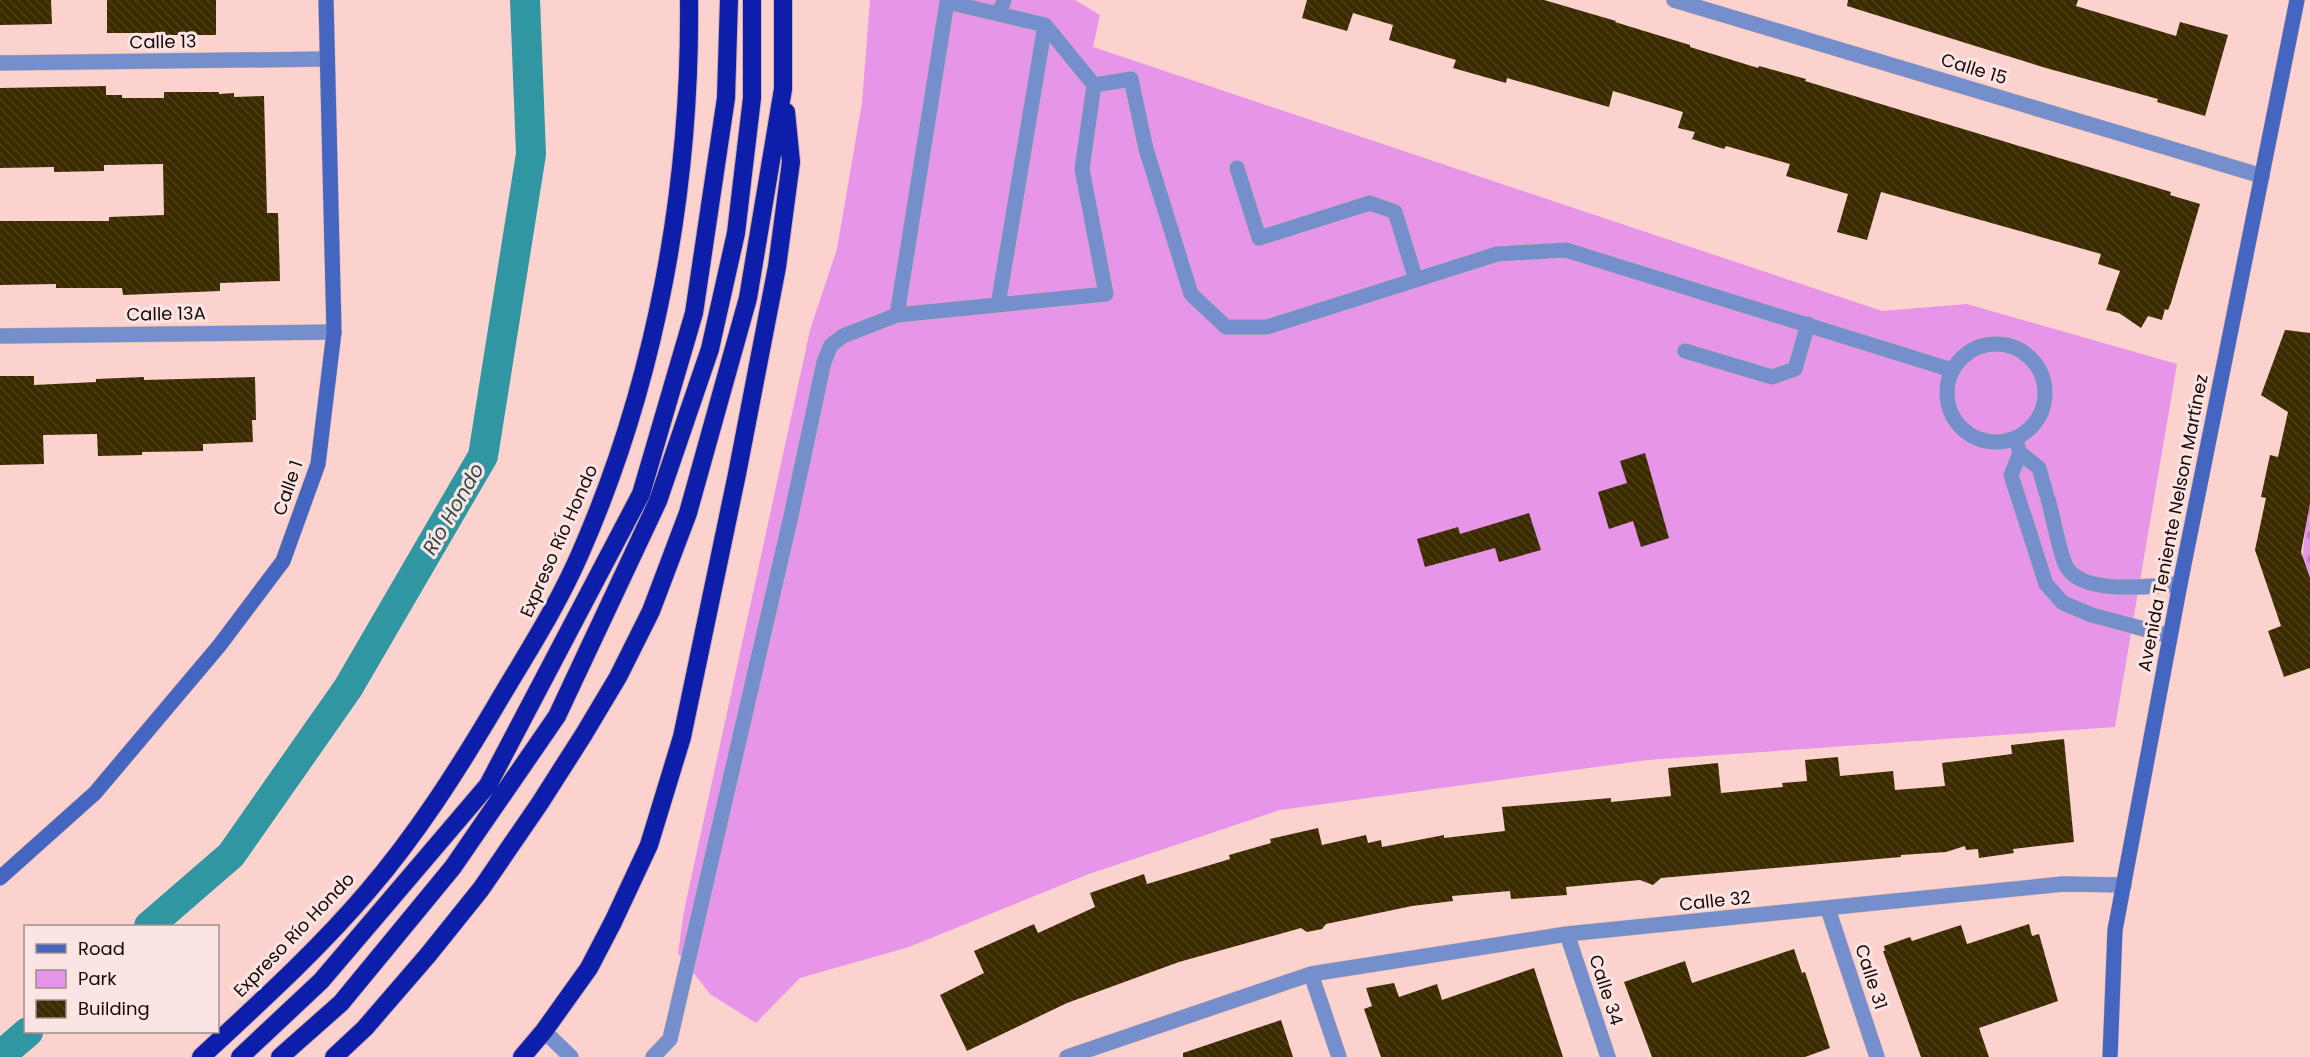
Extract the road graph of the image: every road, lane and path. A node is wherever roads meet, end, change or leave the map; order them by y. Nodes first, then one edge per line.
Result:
1 (326, 0) edge
2 (689, 0) edge
3 (729, 0) edge
4 (752, 0) edge
5 (783, 0) edge
6 (1674, 0) edge
7 (2297, 0) edge
8 (1001, 7) edge
9 (1045, 25) junction
10 (327, 59) junction
11 (0, 63) edge
12 (1094, 85) junction
13 (783, 89) junction
14 (1237, 168) dead end
15 (2262, 176) junction
16 (1416, 280) junction
17 (998, 305) junction
18 (897, 315) junction
19 (1808, 324) junction
20 (333, 332) junction
21 (0, 336) edge
22 (1685, 351) dead end
23 (1952, 370) junction
24 (2015, 438) junction
25 (2020, 453) junction
26 (2067, 567) junction
27 (2046, 584) junction
28 (2180, 584) junction
29 (2170, 636) junction
30 (0, 878) edge
31 (2124, 885) junction
32 (1828, 909) junction
33 (1567, 934) junction
34 (1311, 974) junction
35 (544, 1031) junction
36 (1070, 1056) edge
37 (201, 1057) edge
38 (240, 1057) edge
39 (280, 1057) edge
40 (334, 1057) edge
41 (522, 1057) edge
42 (571, 1057) edge
43 (653, 1057) edge
44 (1339, 1057) edge
45 (1608, 1057) edge
46 (1877, 1057) edge
47 (2110, 1057) edge

1 - 10 street, Calle 1
2 - 37 highway, Expreso Río Hondo
3 - 38 highway
4 - 39 highway
5 - 13 highway
6 - 15 street, Calle 15
7 - 15 street, Avenida Teniente Nelson Martínez
8 - 9 street
8 - 18 street
9 - 12 street
9 - 17 street
10 - 11 street, Calle 13
10 - 20 street, Calle 1
12 - 16 street
12 - 17 street
13 - 35 highway
13 - 40 highway
14 - 16 street
15 - 28 street, Avenida Teniente Nelson Martínez
16 - 19 street
17 - 18 street
18 - 43 street
19 - 22 street
19 - 23 street
20 - 21 street, Calle 13A
20 - 30 street, Calle 1
23 - 24 street
23 - 24 street
24 - 25 street
25 - 26 street
25 - 27 street
26 - 27 street
26 - 28 street
27 - 29 street
28 - 29 street, Avenida Teniente Nelson Martínez
29 - 31 street, Avenida Teniente Nelson Martínez
31 - 32 street, Calle 32
31 - 47 street, Avenida Teniente Nelson Martínez
32 - 33 street, Calle 32
32 - 46 street, Calle 31
33 - 34 street, Calle 32
33 - 45 street, Calle 34
34 - 36 street, Calle 32
34 - 44 street
35 - 41 highway
35 - 42 street

